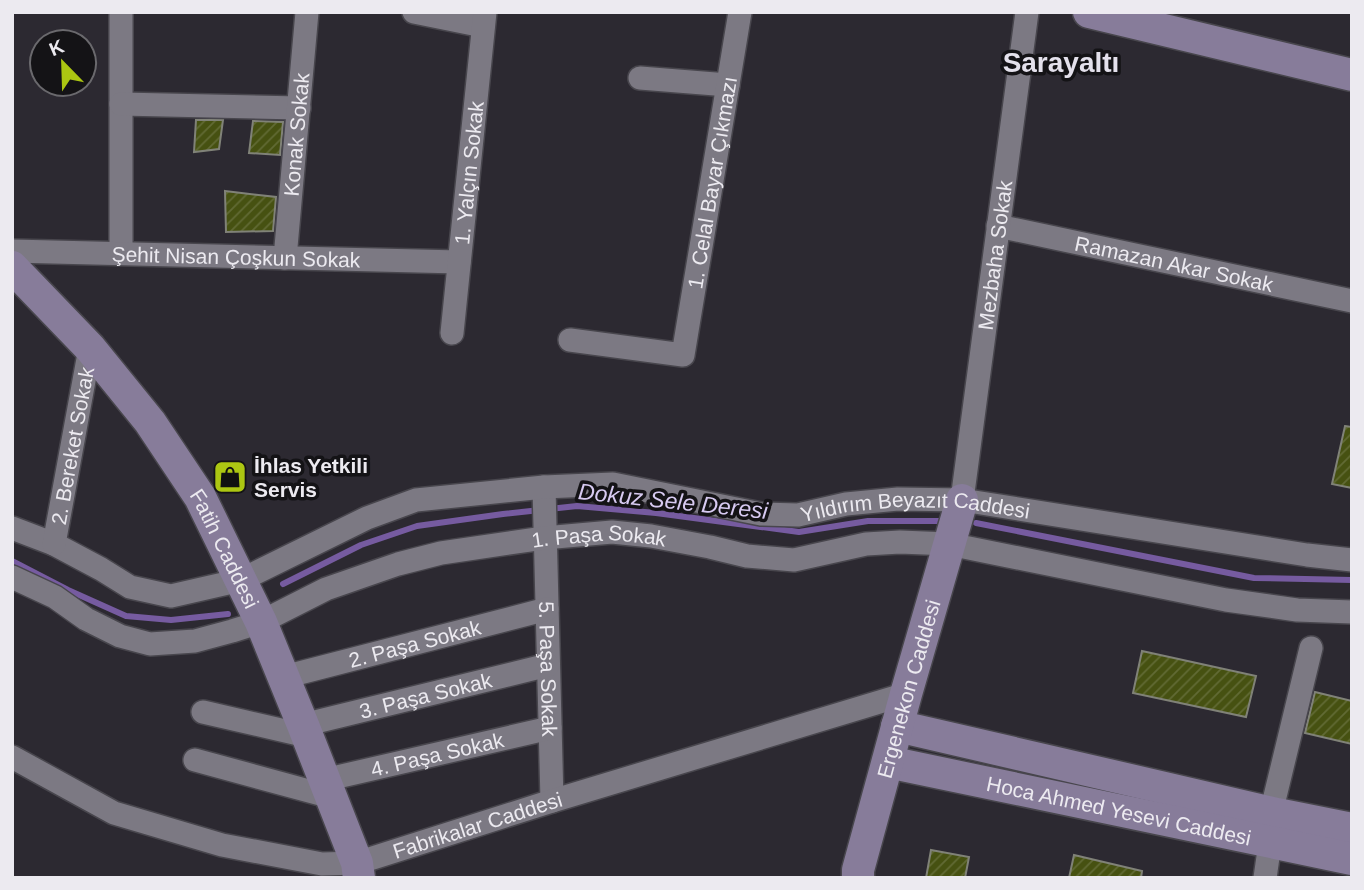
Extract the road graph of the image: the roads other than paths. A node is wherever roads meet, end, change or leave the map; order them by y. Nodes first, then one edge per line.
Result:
1 (121, 12) edge
2 (307, 12) edge
3 (414, 12) edge
4 (740, 12) edge
5 (1027, 12) edge
6 (1089, 12) edge
7 (484, 19) edge
8 (1352, 74) edge
9 (640, 78) dead end
10 (728, 85) junction
11 (121, 104) junction
12 (299, 108) junction
13 (998, 226) junction
14 (12, 251) edge
15 (121, 253) junction
16 (285, 258) junction
17 (459, 262) junction
18 (12, 267) edge
19 (1352, 301) edge
20 (452, 333) dead end
21 (570, 341) dead end
22 (90, 348) junction
23 (544, 491) junction
24 (962, 500) junction
25 (12, 528) edge
26 (544, 531) junction
27 (54, 544) junction
28 (950, 544) junction
29 (1352, 560) edge
30 (12, 577) edge
31 (241, 580) junction
32 (547, 609) junction
33 (1352, 612) edge
34 (261, 622) junction
35 (1311, 649) dead end
36 (548, 665) junction
37 (284, 677) junction
38 (906, 694) junction
39 (203, 712) dead end
40 (897, 726) junction
41 (550, 728) junction
42 (305, 731) junction
43 (12, 757) edge
44 (195, 760) dead end
45 (888, 762) junction
46 (327, 788) junction
47 (552, 801) junction
48 (1270, 828) junction
49 (1352, 830) edge
50 (1352, 859) edge
51 (360, 873) edge
52 (857, 875) edge
53 (1265, 878) edge

1 - 11 street
2 - 12 street, Konak Sokak
3 - 7 street
4 - 10 street, 1. Celal Bayar Çıkmazı
5 - 13 street, Mezbaha Sokak
6 - 8 street
7 - 17 street, 1. Yalçın Sokak
9 - 10 street
10 - 21 street, 1. Celal Bayar Çıkmazı
11 - 12 street
11 - 15 street
12 - 16 street, Konak Sokak
13 - 19 street, Ramazan Akar Sokak
13 - 24 street, Mezbaha Sokak
14 - 15 street, Şehit Nisan Çoşkun Sokak
15 - 16 street, Şehit Nisan Çoşkun Sokak
16 - 17 street, Şehit Nisan Çoşkun Sokak
17 - 20 street, 1. Yalçın Sokak
18 - 22 street, Fatih Caddesi
22 - 27 street, 2. Bereket Sokak
22 - 31 street, Fatih Caddesi
23 - 24 street, Yıldırım Beyazıt Caddesi
23 - 26 street, 5. Paşa Sokak
23 - 31 street, Yıldırım Beyazıt Caddesi
24 - 28 street, Ergenekon Caddesi
24 - 29 street, Yıldırım Beyazıt Caddesi
25 - 27 street, Yıldırım Beyazıt Caddesi
26 - 28 street, 1. Paşa Sokak
26 - 32 street, 5. Paşa Sokak
26 - 34 street, 1. Paşa Sokak
27 - 31 street, Yıldırım Beyazıt Caddesi
28 - 33 street, Yıldırım Beyazıt Caddesi
28 - 38 street, Ergenekon Caddesi
30 - 34 street, 1. Paşa Sokak
31 - 34 street, Fatih Caddesi
32 - 36 street, 5. Paşa Sokak
32 - 37 street, 2. Paşa Sokak
34 - 37 street, Fatih Caddesi
35 - 48 street
36 - 41 street, 5. Paşa Sokak
36 - 42 street, 3. Paşa Sokak
37 - 42 street, Fatih Caddesi
38 - 40 street, Ergenekon Caddesi
38 - 47 street, Fabrikalar Caddesi
39 - 42 street
40 - 45 street, Ergenekon Caddesi
40 - 48 street, Hoca Ahmed Yesevi Caddesi
41 - 46 street, 4. Paşa Sokak
41 - 47 street, 5. Paşa Sokak
42 - 46 street, Fatih Caddesi
43 - 51 street, Fabrikalar Caddesi
44 - 46 street
45 - 48 street, Hoca Ahmed Yesevi Caddesi
45 - 52 street, Ergenekon Caddesi
46 - 51 street, Fatih Caddesi
47 - 51 street, Fabrikalar Caddesi
48 - 49 street, Hoca Ahmed Yesevi Caddesi
48 - 50 street, Hoca Ahmed Yesevi Caddesi
48 - 53 street

